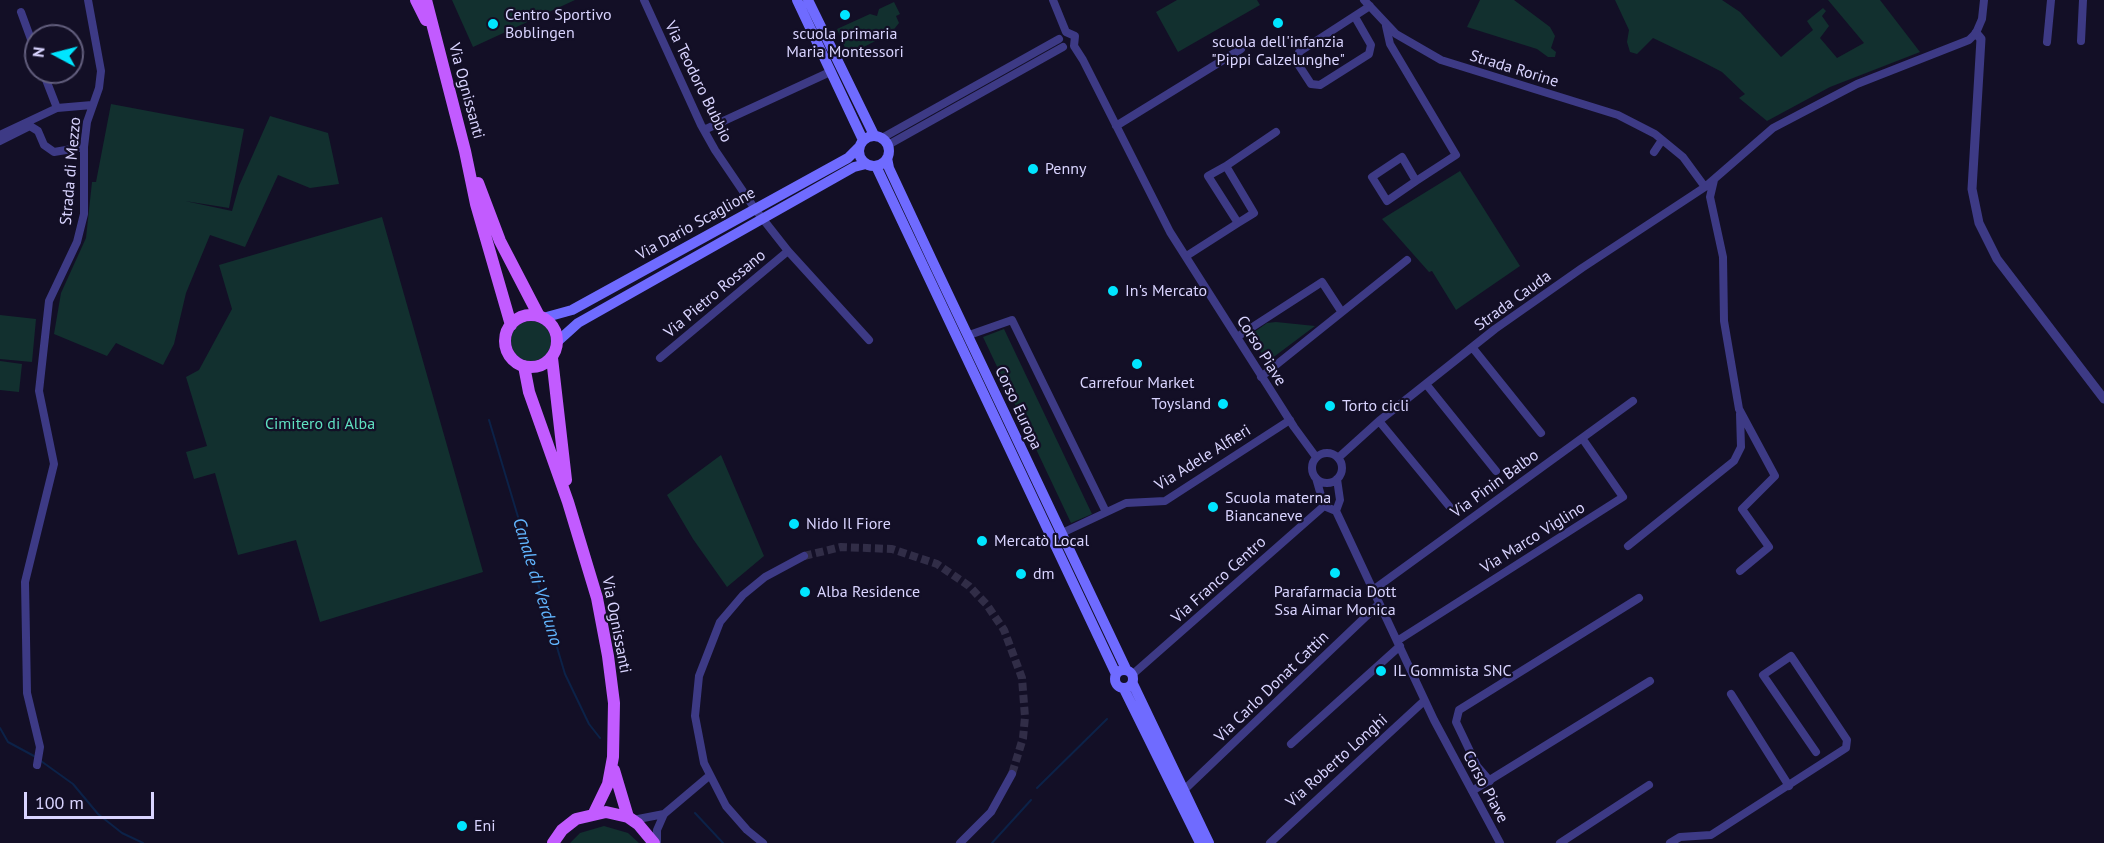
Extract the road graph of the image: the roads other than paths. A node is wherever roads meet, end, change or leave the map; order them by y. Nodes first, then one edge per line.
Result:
1 (88, 0) edge
2 (416, 0) edge
3 (426, 0) edge
4 (644, 0) edge
5 (797, 0) edge
6 (808, 0) edge
7 (1053, 0) edge
8 (1984, 0) edge
9 (2051, 0) edge
10 (2083, 0) edge
11 (1367, 3) edge
12 (21, 12) dead end
13 (1355, 17) junction
14 (25, 24) edge
15 (1386, 26) junction
16 (1066, 32) junction
17 (1976, 33) junction
18 (1059, 39) junction
19 (436, 40) junction
20 (2081, 41) dead end
21 (2047, 42) dead end
22 (1074, 46) junction
23 (1063, 47) junction
24 (1241, 49) dead end
25 (830, 72) junction
26 (48, 84) edge
27 (92, 105) junction
28 (57, 108) junction
29 (1116, 126) junction
30 (704, 130) junction
31 (1276, 132) dead end
32 (0, 135) edge
33 (881, 140) junction
34 (1662, 140) junction
35 (0, 141) edge
36 (861, 144) junction
37 (84, 147) junction
38 (465, 151) junction
39 (1654, 152) dead end
40 (887, 158) junction
41 (871, 165) junction
42 (1226, 166) junction
43 (1714, 180) junction
44 (1416, 181) junction
45 (1705, 187) junction
46 (755, 209) junction
47 (764, 218) junction
48 (1238, 223) junction
49 (788, 251) junction
50 (1186, 257) junction
51 (1407, 260) dead end
52 (1341, 311) junction
53 (541, 317) junction
54 (511, 325) junction
55 (972, 334) dead end
56 (1237, 337) junction
57 (869, 340) dead end
58 (558, 341) junction
59 (1472, 348) junction
60 (552, 358) junction
61 (660, 358) dead end
62 (524, 366) junction
63 (1262, 377) junction
64 (1426, 384) junction
65 (2104, 399) edge
66 (1634, 401) dead end
67 (1739, 410) junction
68 (1290, 420) junction
69 (1379, 422) junction
70 (1541, 433) dead end
71 (1582, 438) junction
72 (1316, 457) junction
73 (1338, 458) junction
74 (1496, 471) dead end
75 (1316, 478) junction
76 (1337, 479) junction
77 (568, 502) junction
78 (1324, 506) junction
79 (1449, 506) dead end
80 (1336, 511) junction
81 (1106, 512) junction
82 (1062, 533) junction
83 (1628, 546) dead end
84 (804, 556) tunnel mouth
85 (1740, 571) dead end
86 (1373, 590) junction
87 (1639, 598) dead end
88 (1379, 604) junction
89 (1398, 643) junction
90 (1126, 678) junction
91 (1650, 681) dead end
92 (1731, 694) dead end
93 (1424, 700) junction
94 (1291, 744) dead end
95 (1816, 752) dead end
96 (613, 757) junction
97 (37, 765) dead end
98 (1012, 774) tunnel mouth
99 (709, 776) junction
100 (1490, 781) junction
101 (1649, 785) dead end
102 (1789, 786) junction
103 (1184, 789) junction
104 (1472, 791) junction
105 (594, 813) junction
106 (664, 814) junction
107 (631, 819) junction
108 (553, 843) edge
109 (655, 843) edge
110 (763, 843) edge
111 (960, 843) edge
112 (1200, 843) edge
113 (1209, 843) edge
114 (1270, 843) edge
115 (1500, 843) edge
116 (1560, 843) edge
117 (1670, 843) edge

1 - 27 street, Strada di Mezzo
2 - 19 main road, Via Ognissanti
3 - 19 main road, Via Ognissanti
4 - 30 street, Via Teodoro Bubbio
5 - 25 main road
6 - 33 main road
7 - 16 street, Corso Piave
8 - 17 street
9 - 21 street
10 - 20 street
11 - 13 street, Strada Rorine
11 - 15 street, Strada Rorine
12 - 14 street
13 - 13 street, Strada Rorine
15 - 34 street, Strada Rorine
15 - 44 street
16 - 18 street
16 - 22 street, Corso Piave
17 - 43 street, Strada Cauda
17 - 65 street
18 - 23 street
18 - 33 street
19 - 38 main road, Via Ognissanti
22 - 23 street
22 - 29 street, Corso Piave
23 - 33 street
24 - 29 street
25 - 30 street
25 - 36 main road
26 - 28 street
27 - 28 street
27 - 37 street, Strada di Mezzo
28 - 32 street
29 - 50 street, Corso Piave
30 - 46 street, Via Teodoro Bubbio
31 - 42 street
33 - 36 main road, Via Dario Scaglione
33 - 40 main road
34 - 39 street
34 - 45 street, Strada Rorine
35 - 37 street
36 - 41 main road, Corso Europa
36 - 46 main road, Via Dario Scaglione
37 - 97 street, Strada di Mezzo
38 - 53 main road, Via Ognissanti
38 - 54 main road, Via Ognissanti
40 - 41 main road, Via Dario Scaglione
40 - 82 main road, Corso Europa
41 - 47 main road, Via Dario Scaglione
41 - 90 main road, Corso Europa
42 - 48 street
42 - 48 street
43 - 45 street, Strada Cauda
43 - 67 street
44 - 44 street
45 - 59 street, Strada Cauda
46 - 47 street, Via Teodoro Bubbio
46 - 53 main road, Via Dario Scaglione
47 - 49 street, Via Teodoro Bubbio
47 - 58 main road, Via Dario Scaglione
48 - 50 street
49 - 57 street, Via Teodoro Bubbio
49 - 61 street, Via Pietro Rossano
50 - 56 street, Corso Piave
51 - 52 street
52 - 56 street
52 - 63 street
53 - 54 main road
53 - 58 main road
54 - 62 main road
55 - 81 street, Corso Europa
56 - 63 street, Corso Piave
58 - 60 main road
59 - 64 street, Strada Cauda
59 - 70 street
60 - 62 main road
60 - 77 main road, Via Ognissanti
62 - 77 main road, Via Ognissanti
63 - 68 street, Corso Piave
64 - 69 street, Strada Cauda
64 - 74 street
66 - 71 street, Via Pinin Balbo
67 - 83 street
67 - 85 street
68 - 72 street, Corso Piave
68 - 81 street, Via Adele Alfieri
69 - 73 street, Strada Cauda
69 - 79 street
71 - 86 street, Via Pinin Balbo
71 - 89 street, Via Marco Viglino
72 - 73 street
72 - 75 street
73 - 76 street
75 - 76 street
75 - 78 street
76 - 80 street, Corso Piave
77 - 96 main road, Via Ognissanti
78 - 80 street
78 - 90 street, Via Franco Centro
80 - 86 street, Corso Piave
81 - 82 street, Via Adele Alfieri
82 - 90 main road, Corso Europa
84 - 99 street
86 - 88 street, Corso Piave
87 - 100 street
88 - 89 street, Corso Piave
88 - 103 street, Via Carlo Donat Cattin
89 - 93 street, Corso Piave
89 - 94 street
90 - 103 main road
90 - 112 main road, Corso Europa
91 - 100 street
92 - 102 street
93 - 104 street, Corso Piave
93 - 114 street, Via Roberto Longhi
95 - 102 street
96 - 105 main road, Via Ognissanti
96 - 107 main road, Via Ognissanti
98 - 111 street
99 - 106 street
99 - 110 street
100 - 104 street
101 - 116 street
102 - 117 street
103 - 113 main road
104 - 115 street, Corso Piave
105 - 107 main road
105 - 108 main road
106 - 107 street
106 - 109 street
107 - 109 main road

